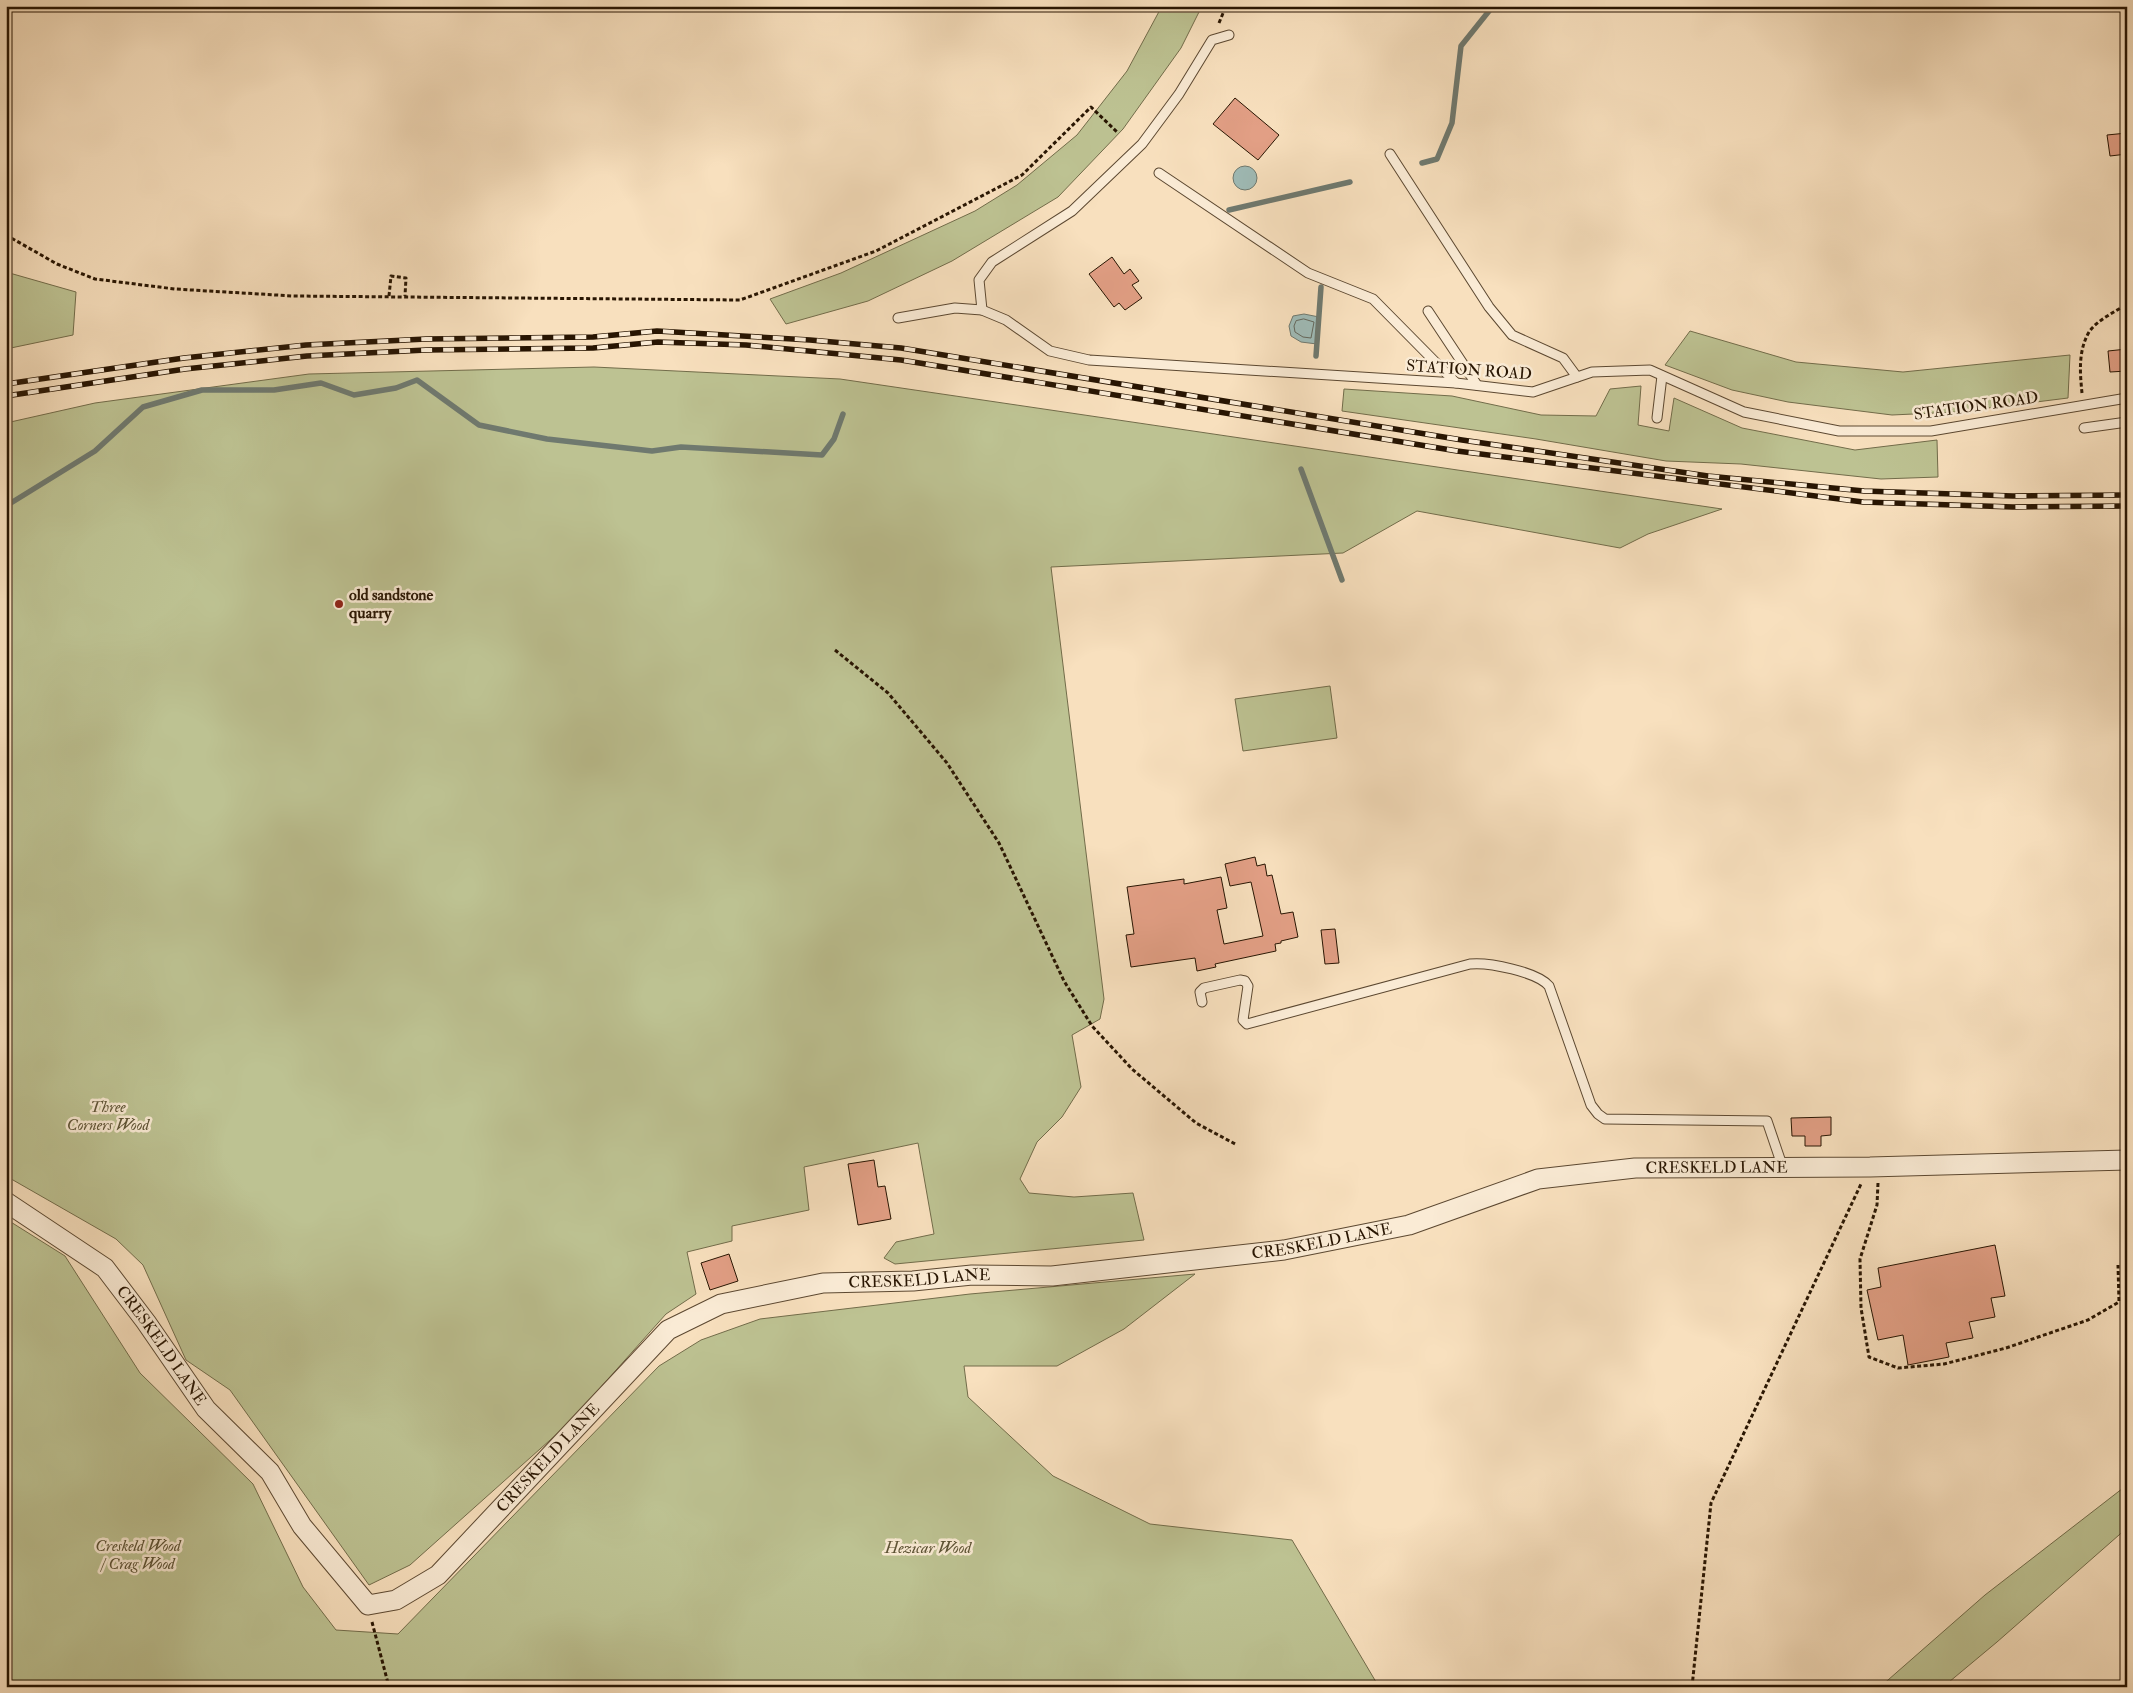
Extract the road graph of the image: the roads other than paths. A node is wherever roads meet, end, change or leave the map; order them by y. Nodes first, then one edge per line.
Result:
1 (1229, 35) dead end
2 (1390, 154) dead end
3 (1159, 173) dead end
4 (982, 310) junction
5 (1428, 311) dead end
6 (898, 318) dead end
7 (1662, 376) junction
8 (1577, 377) junction
9 (1456, 383) junction
10 (1477, 385) junction
11 (2127, 398) edge
12 (1657, 418) dead end
13 (2127, 422) edge
14 (2084, 428) dead end
15 (1202, 1002) dead end
16 (2127, 1160) edge
17 (1783, 1168) junction
18 (6, 1202) edge

1 - 4 lane
2 - 8 lane
3 - 9 lane
4 - 6 lane, STATION ROAD
4 - 9 lane, STATION ROAD
5 - 10 lane
7 - 8 lane, STATION ROAD
7 - 11 lane, STATION ROAD
7 - 12 lane
8 - 10 lane, STATION ROAD
9 - 10 lane, STATION ROAD
13 - 14 lane
15 - 17 lane
16 - 17 street, CRESKELD LANE
17 - 18 street, CRESKELD LANE

